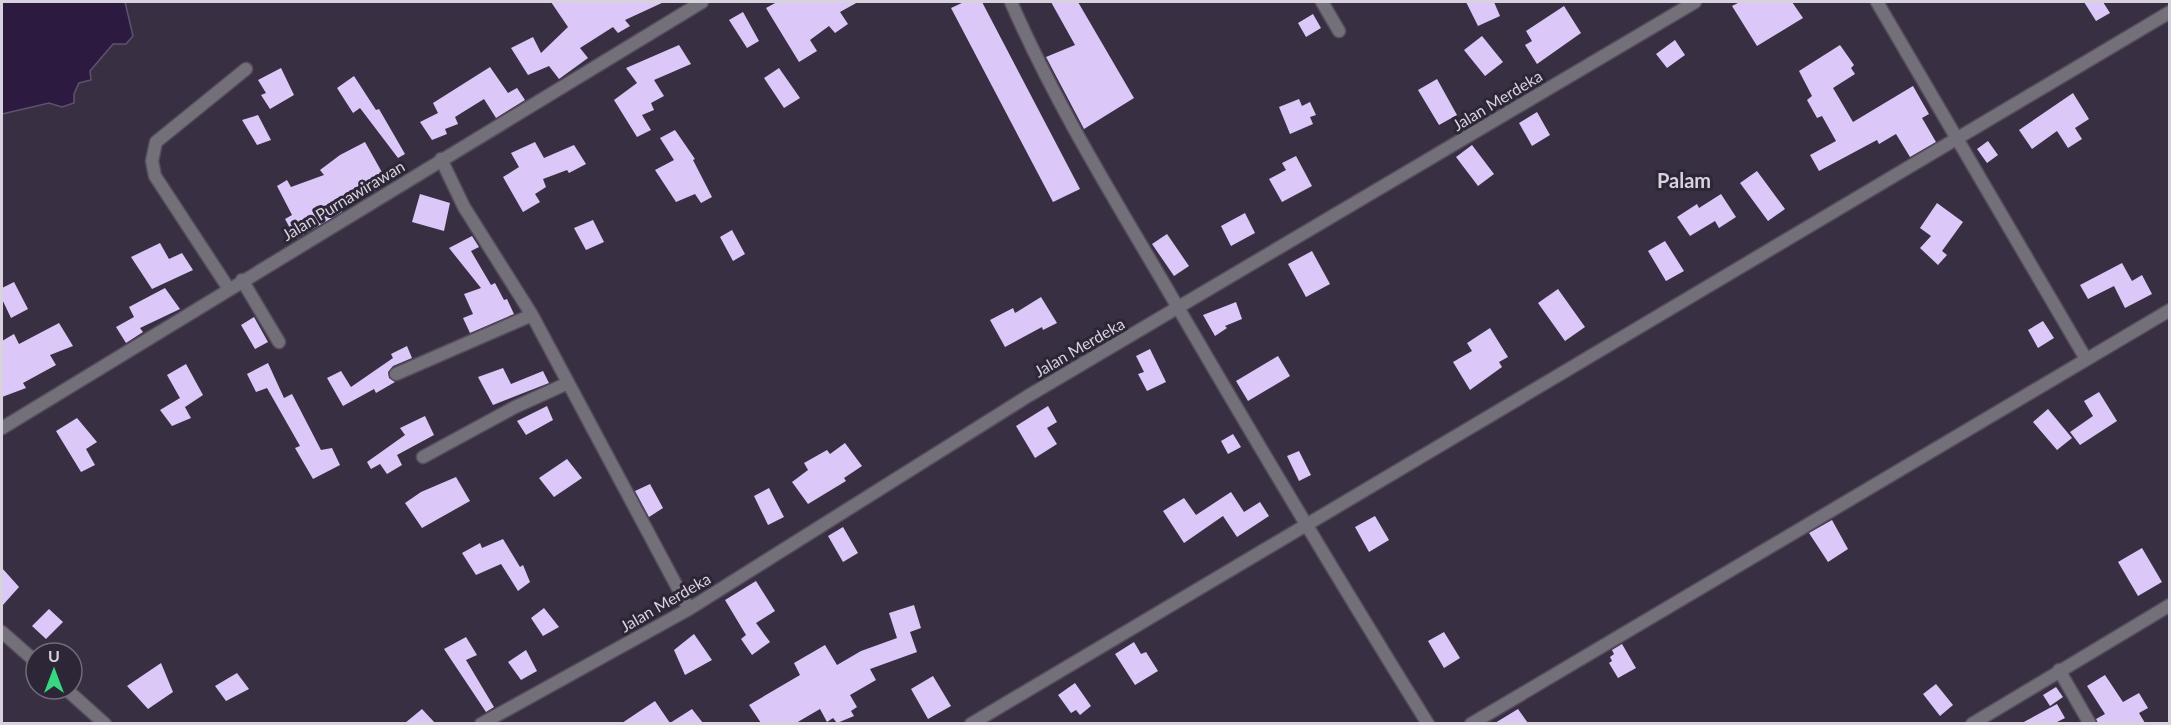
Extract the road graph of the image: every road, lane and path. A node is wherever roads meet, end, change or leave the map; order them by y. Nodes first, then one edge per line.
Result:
1 (702, 2) edge
2 (1011, 2) edge
3 (1322, 2) edge
4 (1695, 2) edge
5 (1877, 2) edge
6 (2169, 12) edge
7 (1338, 31) dead end
8 (246, 69) dead end
9 (1959, 139) junction
10 (441, 159) junction
11 (242, 280) junction
12 (229, 289) junction
13 (1179, 309) junction
14 (2169, 310) edge
15 (532, 315) junction
16 (279, 342) dead end
17 (2086, 359) junction
18 (396, 374) dead end
19 (568, 383) junction
20 (2, 428) edge
21 (423, 457) dead end
22 (1304, 524) junction
23 (2169, 604) edge
24 (689, 609) junction
25 (2, 632) edge
26 (24, 651) edge
27 (2060, 670) junction
28 (80, 701) edge
29 (105, 723) edge
30 (481, 723) edge
31 (970, 723) edge
32 (1428, 723) edge
33 (1471, 723) edge
34 (1972, 723) edge
35 (2090, 723) edge

1 - 10 street, Jalan Purnawirawan
2 - 13 street
3 - 7 street
4 - 13 street, Jalan Merdeka
5 - 9 street
6 - 9 street
8 - 12 street
9 - 17 street
9 - 22 street
10 - 11 street, Jalan Purnawirawan
10 - 15 street
11 - 12 street, Jalan Purnawirawan
11 - 16 street
12 - 20 street, Jalan Purnawirawan
13 - 22 street
13 - 24 street, Jalan Merdeka
14 - 17 street
15 - 18 street
15 - 19 street
17 - 33 street
19 - 21 street
19 - 24 street
22 - 31 street
22 - 32 street
23 - 27 street
24 - 30 street, Jalan Merdeka
25 - 26 street
27 - 34 street
27 - 35 street
28 - 29 street

